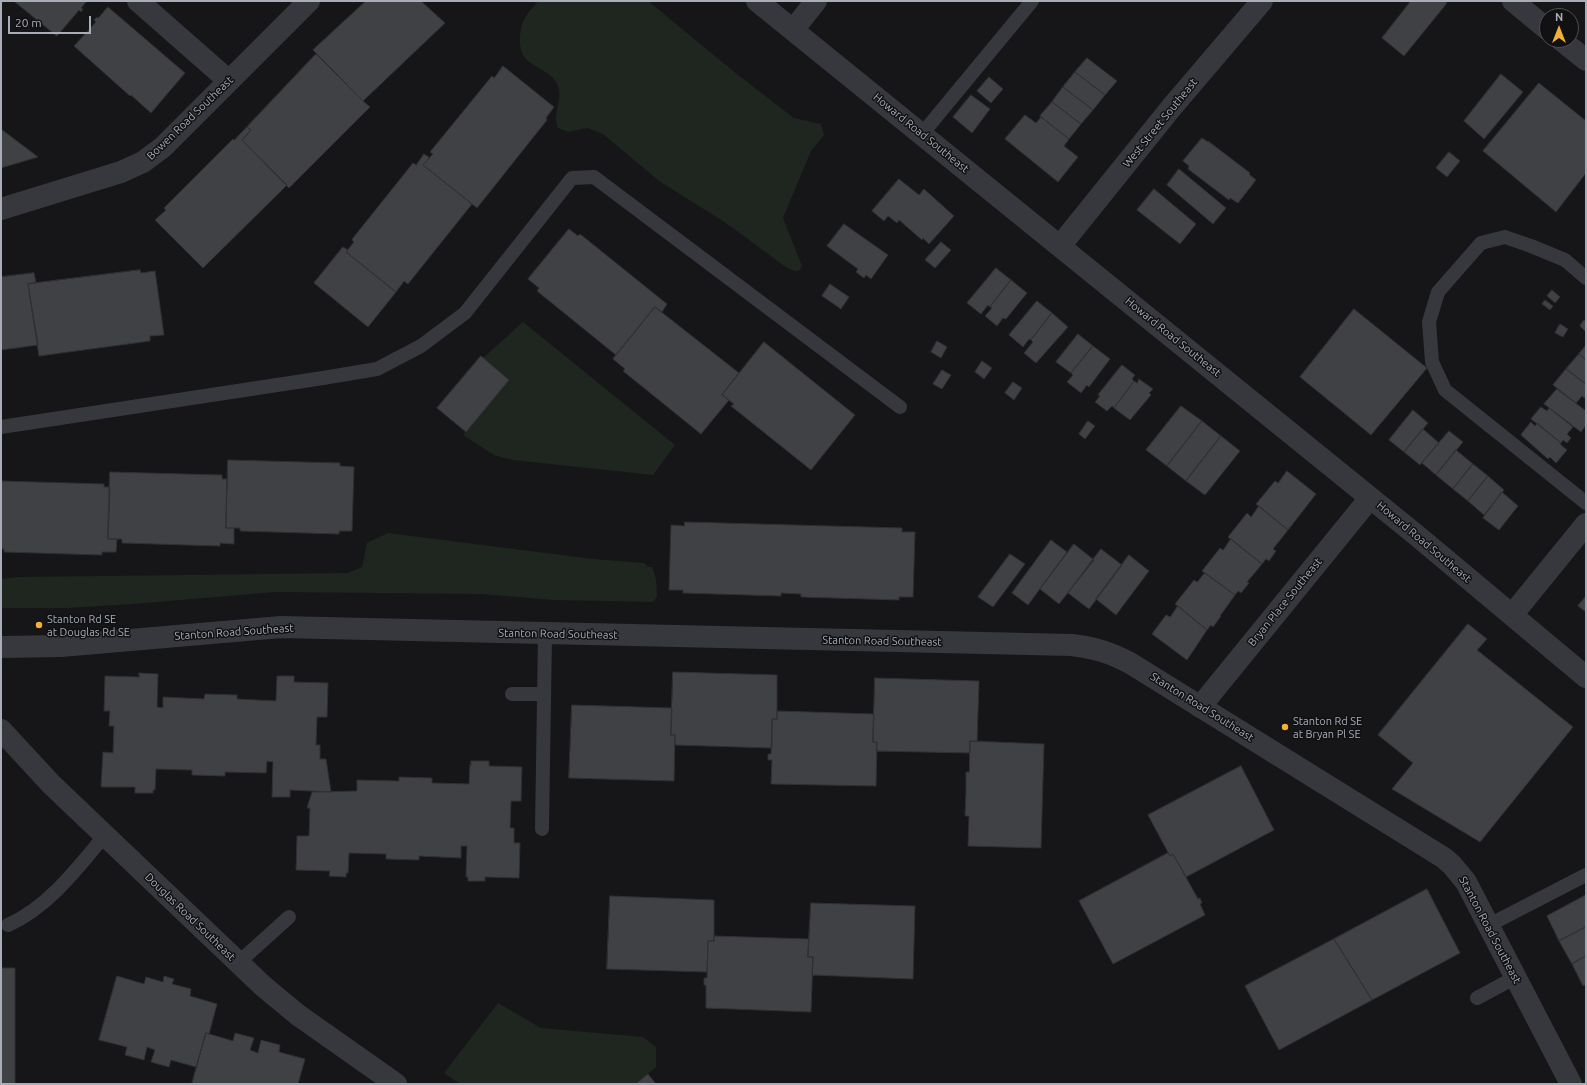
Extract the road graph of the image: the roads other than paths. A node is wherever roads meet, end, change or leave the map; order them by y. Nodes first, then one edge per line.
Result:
1 (138, 1) edge
2 (309, 1) edge
3 (757, 1) edge
4 (816, 1) edge
5 (1032, 1) edge
6 (1513, 1) edge
7 (1257, 2) edge
8 (1539, 22) edge
9 (793, 30) junction
10 (1571, 48) edge
11 (1586, 60) edge
12 (229, 81) junction
13 (922, 134) junction
14 (1, 209) edge
15 (1060, 246) junction
16 (1586, 278) edge
17 (900, 407) dead end
18 (1, 427) edge
19 (1370, 498) junction
20 (1586, 503) edge
21 (1586, 524) edge
22 (1512, 615) junction
23 (545, 634) junction
24 (1, 647) edge
25 (1586, 677) edge
26 (512, 694) dead end
27 (544, 694) junction
28 (1200, 707) junction
29 (1, 730) edge
30 (542, 829) dead end
31 (105, 835) junction
32 (1586, 875) edge
33 (289, 917) dead end
34 (8, 925) dead end
35 (1489, 925) junction
36 (238, 963) junction
37 (1516, 977) junction
38 (1477, 998) dead end
39 (396, 1084) edge
40 (1571, 1084) edge

1 - 12 street
2 - 12 street, Bowen Road Southeast
3 - 9 street, Howard Road Southeast
4 - 9 street
5 - 13 lane
6 - 8 street
7 - 15 street, West Street Southeast
9 - 13 street, Howard Road Southeast
10 - 11 street
12 - 14 street, Bowen Road Southeast
13 - 15 street, Howard Road Southeast
15 - 19 street, Howard Road Southeast
16 - 20 lane
17 - 18 lane
19 - 22 street, Howard Road Southeast
19 - 28 street, Bryan Place Southeast
21 - 22 street
22 - 25 street, Howard Road Southeast
23 - 24 street, Stanton Road Southeast
23 - 27 lane
23 - 28 street, Stanton Road Southeast
26 - 27 lane
27 - 30 lane
28 - 35 street, Stanton Road Southeast
29 - 31 street, Douglas Road Southeast
31 - 34 lane
31 - 36 street, Douglas Road Southeast
32 - 35 lane
33 - 36 lane
35 - 37 street, Stanton Road Southeast
36 - 39 street, Douglas Road Southeast
37 - 38 lane
37 - 40 street, Stanton Road Southeast

